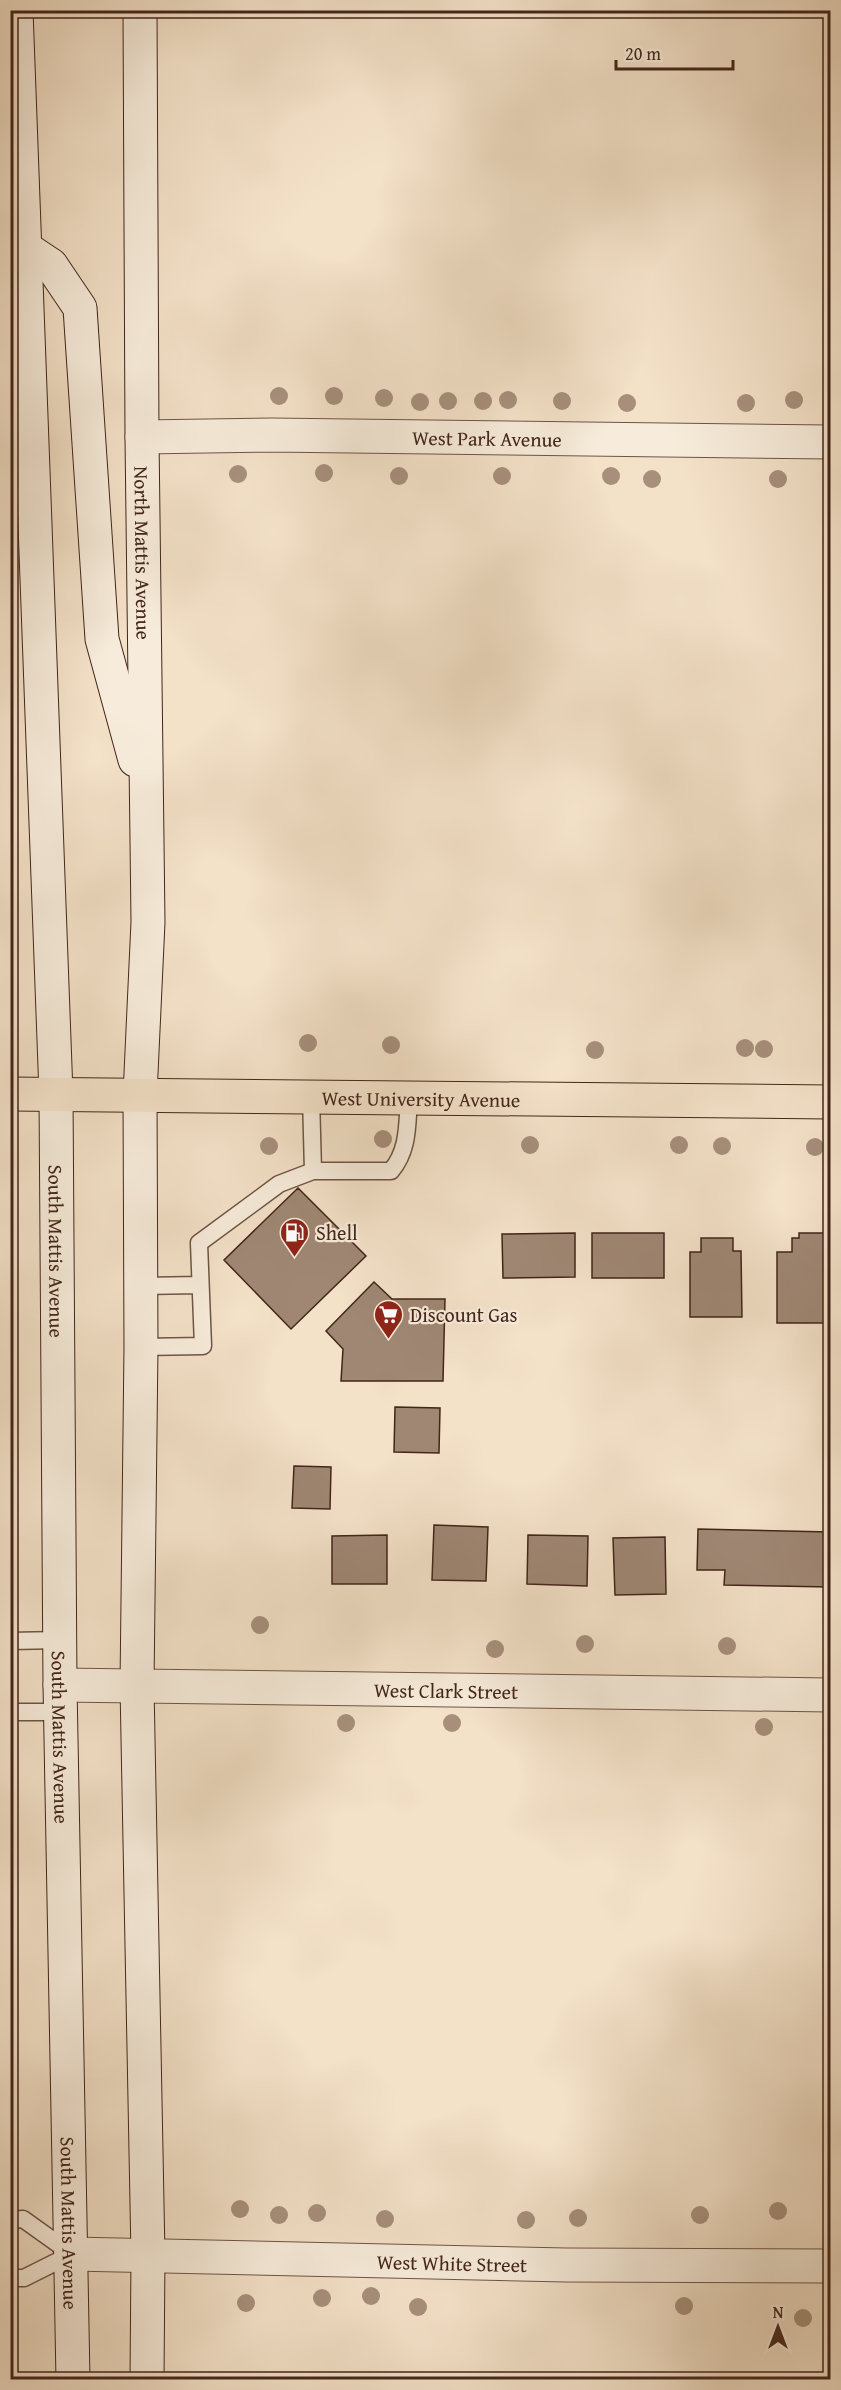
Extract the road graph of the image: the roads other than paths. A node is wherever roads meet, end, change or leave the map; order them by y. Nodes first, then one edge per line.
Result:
1 (16, 10) edge
2 (140, 10) edge
3 (16, 145) edge
4 (17, 247) edge
5 (19, 337) edge
6 (142, 436) junction
7 (831, 442) edge
8 (147, 804) junction
9 (10, 1094) edge
10 (56, 1094) junction
11 (140, 1095) junction
12 (311, 1097) junction
13 (409, 1098) junction
14 (831, 1102) edge
15 (313, 1171) junction
16 (200, 1285) junction
17 (141, 1286) junction
18 (141, 1347) junction
19 (60, 1640) junction
20 (10, 1641) edge
21 (137, 1686) junction
22 (831, 1695) edge
23 (60, 1698) junction
24 (10, 1712) edge
25 (10, 2220) edge
26 (72, 2254) junction
27 (148, 2255) junction
28 (831, 2266) edge
29 (10, 2278) edge
30 (73, 2379) edge
31 (147, 2379) edge

1 - 3 main road
2 - 6 main road, North Mattis Avenue
3 - 4 main road
4 - 5 main road
4 - 8 main road
5 - 10 main road
6 - 7 main road, West Park Avenue
6 - 8 main road, North Mattis Avenue
8 - 11 main road, North Mattis Avenue
9 - 10 main road, West University Avenue
10 - 11 main road, West University Avenue
10 - 19 main road, South Mattis Avenue
11 - 12 main road, West University Avenue
11 - 17 main road
12 - 13 main road, West University Avenue
12 - 15 lane
13 - 14 main road, West University Avenue
13 - 15 lane
15 - 16 lane
16 - 17 lane
16 - 18 lane
17 - 18 main road
18 - 21 main road
19 - 20 lane
19 - 23 main road, South Mattis Avenue
21 - 22 main road, West Clark Street
21 - 23 main road, West Clark Street
21 - 27 main road
23 - 24 lane
23 - 26 main road, South Mattis Avenue
25 - 26 lane
26 - 27 main road, West White Street
26 - 29 lane
26 - 30 main road, South Mattis Avenue
27 - 28 main road, West White Street
27 - 31 main road

